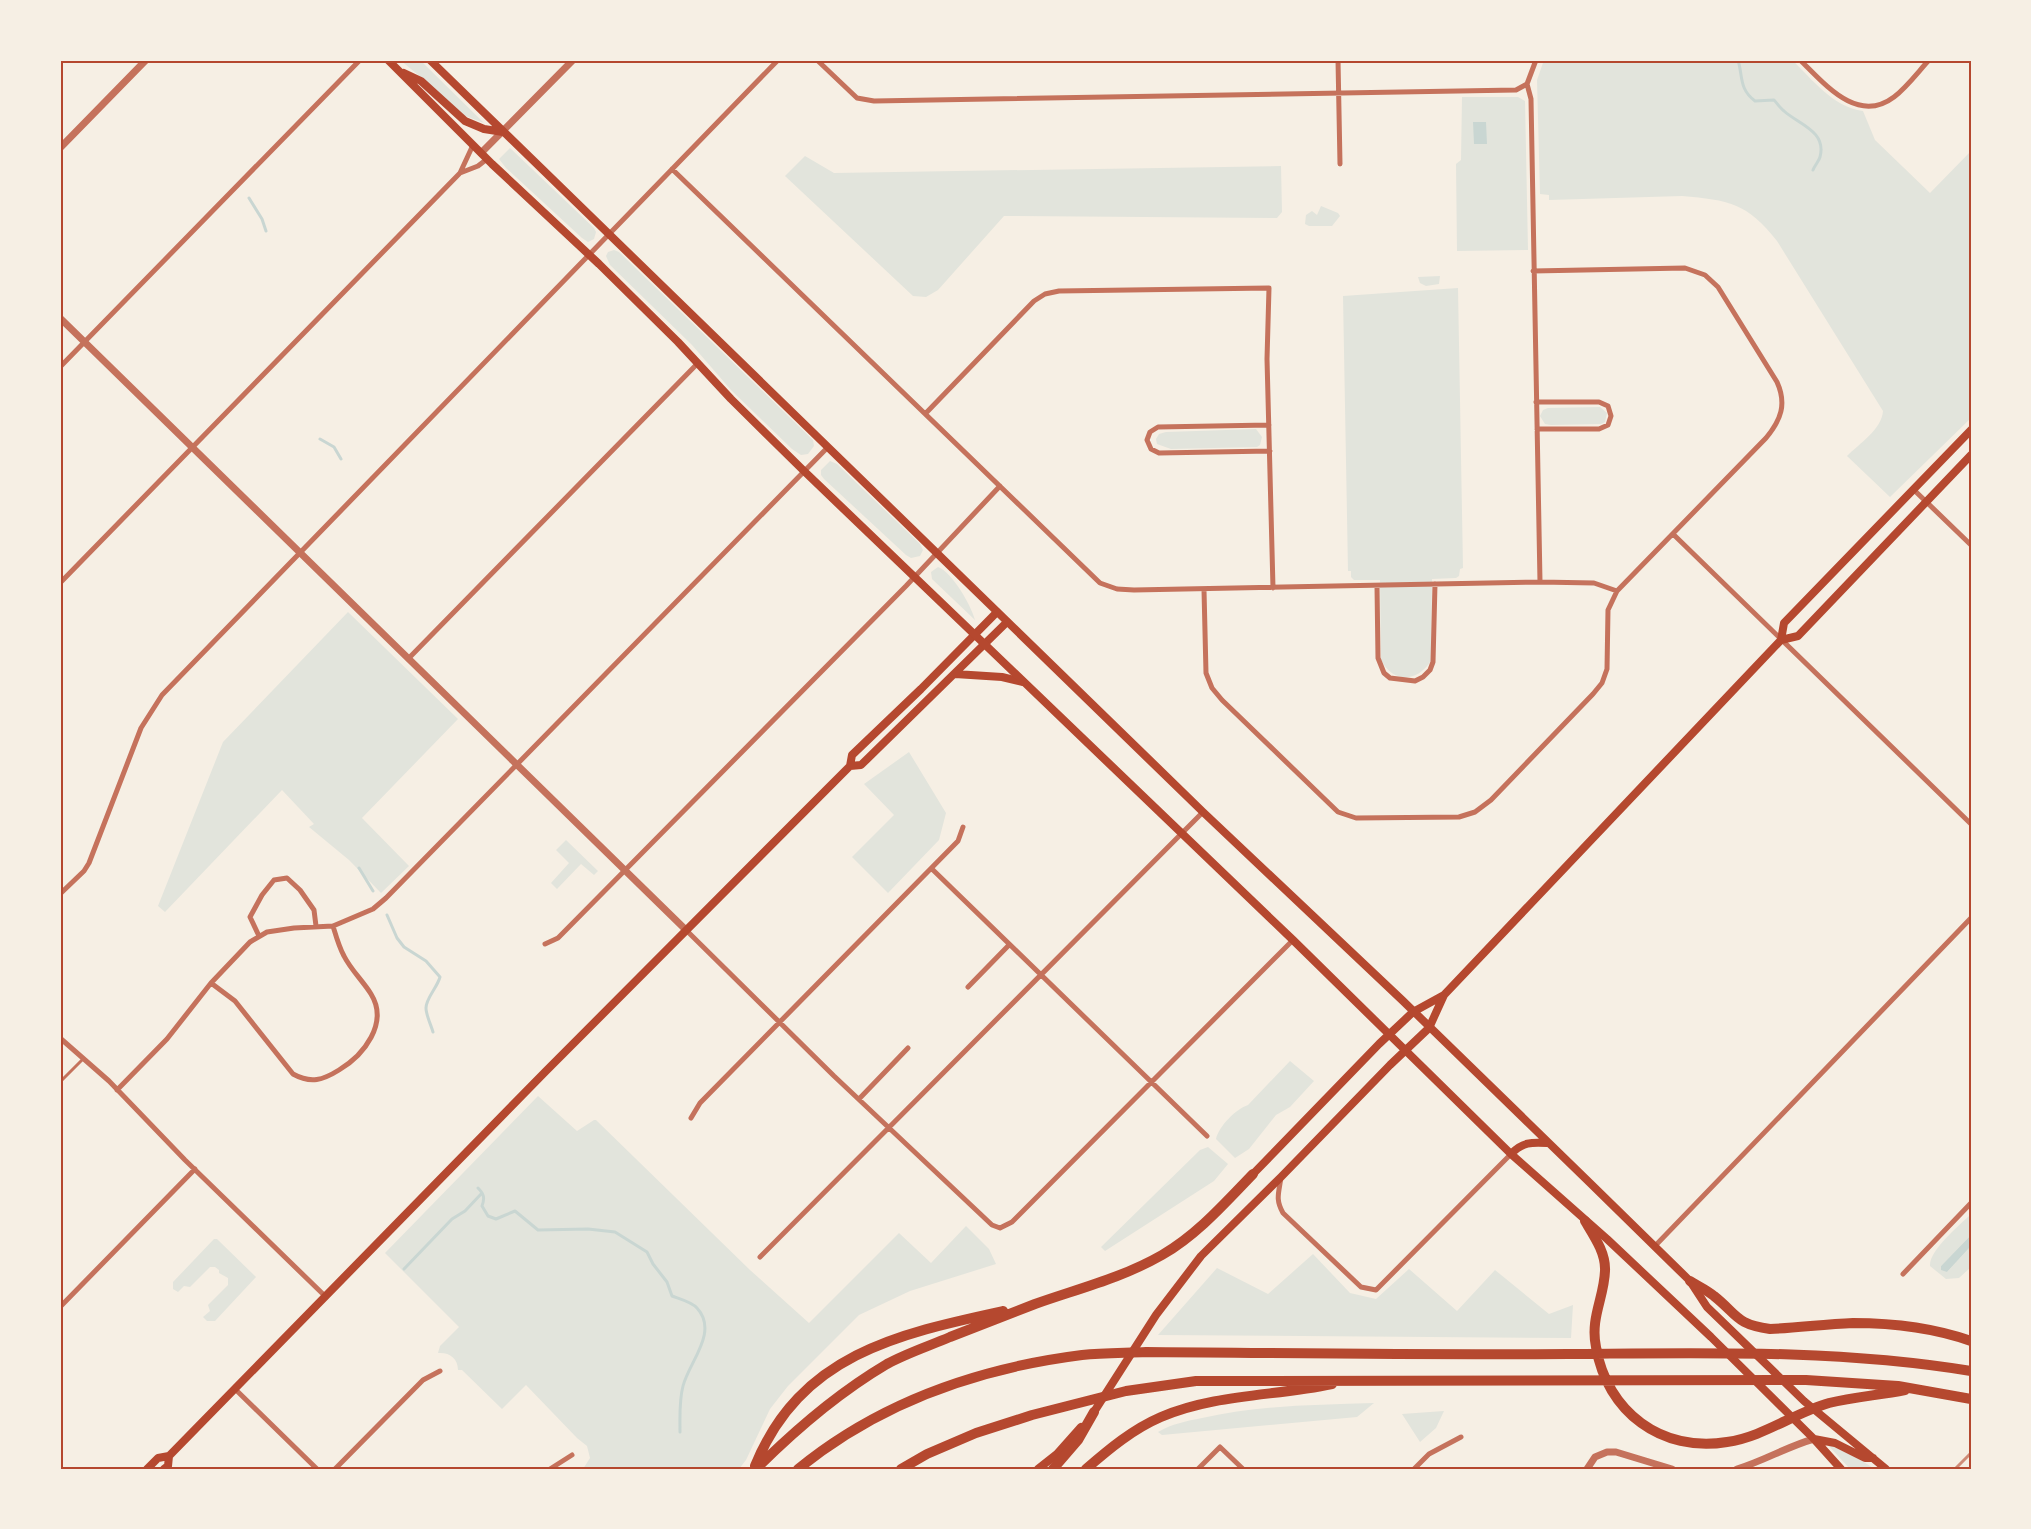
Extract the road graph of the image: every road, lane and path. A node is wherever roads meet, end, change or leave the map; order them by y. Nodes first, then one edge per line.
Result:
1 (146, 60) edge
2 (360, 60) edge
3 (388, 60) edge
4 (430, 60) edge
5 (573, 60) edge
6 (778, 60) edge
7 (817, 60) edge
8 (1338, 60) edge
9 (1536, 60) edge
10 (1800, 60) edge
11 (1929, 60) edge
12 (398, 70) junction
13 (1527, 84) junction
14 (1338, 93) junction
15 (502, 132) junction
16 (473, 145) junction
17 (60, 148) edge
18 (484, 156) junction
19 (1340, 164) dead end
20 (672, 169) junction
21 (460, 173) junction
22 (609, 234) junction
23 (589, 255) junction
24 (1533, 271) junction
25 (60, 318) edge
26 (84, 342) junction
27 (698, 363) junction
28 (60, 367) edge
29 (1536, 402) junction
30 (926, 413) junction
31 (1269, 425) junction
32 (1537, 429) junction
33 (1971, 430) edge
34 (192, 447) junction
35 (828, 447) junction
36 (1270, 451) junction
37 (1971, 455) edge
38 (804, 471) junction
39 (1000, 486) junction
40 (1913, 489) junction
41 (1927, 501) junction
42 (1673, 534) junction
43 (1971, 545) edge
44 (300, 552) junction
45 (936, 552) junction
46 (914, 576) junction
47 (1540, 582) junction
48 (60, 583) edge
49 (1435, 584) junction
50 (1377, 586) junction
51 (1273, 588) junction
52 (1204, 590) junction
53 (1617, 591) junction
54 (997, 612) junction
55 (1007, 622) junction
56 (975, 635) junction
57 (1781, 640) junction
58 (985, 644) junction
59 (408, 659) junction
60 (955, 674) junction
61 (1023, 682) junction
62 (517, 765) junction
63 (850, 766) junction
64 (1203, 812) junction
65 (1971, 824) edge
66 (963, 827) dead end
67 (1181, 834) junction
68 (932, 869) junction
69 (624, 870) junction
70 (60, 894) edge
71 (1971, 918) edge
72 (316, 926) junction
73 (333, 926) junction
74 (686, 930) junction
75 (259, 936) junction
76 (1293, 940) junction
77 (545, 944) dead end
78 (1010, 945) junction
79 (1041, 975) junction
80 (211, 982) junction
81 (968, 987) dead end
82 (1444, 995) junction
83 (1413, 1012) junction
84 (779, 1022) junction
85 (1429, 1028) junction
86 (1389, 1034) junction
87 (60, 1038) edge
88 (908, 1048) dead end
89 (1405, 1051) junction
90 (84, 1058) junction
91 (60, 1082) edge
92 (1151, 1082) junction
93 (117, 1090) junction
94 (858, 1099) junction
95 (691, 1118) dead end
96 (889, 1128) junction
97 (1207, 1136) dead end
98 (1547, 1143) junction
99 (1511, 1154) junction
100 (195, 1170) junction
101 (1253, 1174) joint
102 (1281, 1177) junction
103 (1971, 1203) edge
104 (1585, 1221) junction
105 (1654, 1247) junction
106 (760, 1257) dead end
107 (1903, 1274) dead end
108 (1690, 1281) junction
109 (326, 1297) junction
110 (1036, 1304) junction
111 (60, 1307) edge
112 (1971, 1341) edge
113 (440, 1371) dead end
114 (1971, 1371) edge
115 (1358, 1379) junction
116 (235, 1389) junction
117 (1914, 1389) junction
118 (1971, 1399) edge
119 (1094, 1412) joint
120 (1461, 1437) dead end
121 (1814, 1439) junction
122 (1074, 1441) junction
123 (572, 1455) dead end
124 (169, 1456) junction
125 (1873, 1458) junction
126 (147, 1469) edge
127 (164, 1469) edge
128 (317, 1469) edge
129 (334, 1469) edge
130 (550, 1469) edge
131 (755, 1469) edge
132 (798, 1469) edge
133 (901, 1469) edge
134 (1038, 1469) edge
135 (1053, 1469) edge
136 (1086, 1469) edge
137 (1198, 1469) edge
138 (1243, 1469) edge
139 (1414, 1469) edge
140 (1587, 1469) edge
141 (1672, 1469) edge
142 (1737, 1469) edge
143 (1841, 1469) edge
144 (1886, 1469) edge

1 - 17 street
2 - 26 street
3 - 12 main road
4 - 15 main road
5 - 15 street
6 - 20 street
7 - 14 street
8 - 14 street
9 - 13 street
10 - 11 street
12 - 15 main road
12 - 16 main road
13 - 14 street
13 - 24 street
14 - 19 street
15 - 18 street
15 - 22 main road
16 - 18 main road
16 - 21 street
18 - 21 street
18 - 23 main road
20 - 22 street
20 - 30 street
21 - 34 street
22 - 23 street
22 - 35 main road
23 - 27 main road
23 - 44 street
24 - 29 street
24 - 42 street
25 - 26 street
26 - 28 street
26 - 34 street
27 - 38 main road
27 - 59 street
29 - 32 street
29 - 32 street
30 - 31 street
30 - 39 street
31 - 36 street
31 - 36 street
32 - 47 street
33 - 40 main road
34 - 44 street
34 - 48 street
35 - 38 street
35 - 45 main road
36 - 51 street
37 - 41 main road
38 - 46 main road
38 - 62 street
39 - 45 street
39 - 52 street
40 - 41 street
40 - 57 main road
41 - 43 street
41 - 57 main road
42 - 53 street
42 - 57 street
44 - 59 street
44 - 70 street
45 - 46 street
45 - 54 main road
46 - 56 main road
46 - 69 street
47 - 49 street
47 - 53 street
49 - 50 street
49 - 50 street
50 - 51 street
51 - 52 street
52 - 53 street
54 - 55 main road
54 - 56 main road
55 - 58 main road
55 - 64 main road
56 - 58 main road
56 - 63 main road
57 - 65 street
57 - 82 main road
58 - 60 main road
58 - 61 main road
59 - 62 street
60 - 61 main road
60 - 63 main road
61 - 67 main road
62 - 69 street
62 - 73 street
63 - 74 main road
64 - 67 street
64 - 83 main road
66 - 68 street
67 - 76 main road
67 - 79 street
68 - 78 street
68 - 84 street
69 - 74 street
69 - 77 street
71 - 105 street
72 - 73 street
72 - 75 street
72 - 75 street
73 - 80 street
74 - 84 street
74 - 109 main road
75 - 80 street
76 - 86 main road
76 - 92 street
78 - 79 street
78 - 81 street
79 - 92 street
79 - 96 street
80 - 93 street
82 - 83 main road
82 - 85 main road
83 - 85 main road
83 - 86 main road
84 - 94 street
84 - 95 street
85 - 89 main road
85 - 98 main road
86 - 89 main road
86 - 101 main road
87 - 90 street
88 - 94 street
89 - 99 main road
89 - 102 main road
90 - 91 lane
90 - 93 street
92 - 96 street
92 - 97 street
93 - 100 street
94 - 96 street
96 - 106 street
98 - 99 main road
98 - 105 main road
99 - 102 street
99 - 104 main road
100 - 109 street
100 - 111 street
101 - 110 highway
102 - 119 main road
103 - 107 street
104 - 117 highway
104 - 121 main road
105 - 108 main road
108 - 112 highway
108 - 125 main road
109 - 116 main road
110 - 131 highway
110 - 131 highway
113 - 129 street
114 - 132 highway
115 - 117 highway
115 - 133 highway
115 - 136 highway
116 - 124 main road
116 - 128 street
117 - 118 highway
119 - 122 highway
120 - 139 street
121 - 125 main road
121 - 142 street
121 - 143 main road
122 - 134 main road
122 - 135 highway
123 - 130 street
124 - 126 main road
124 - 127 main road
125 - 144 main road
137 - 138 street
140 - 141 street

